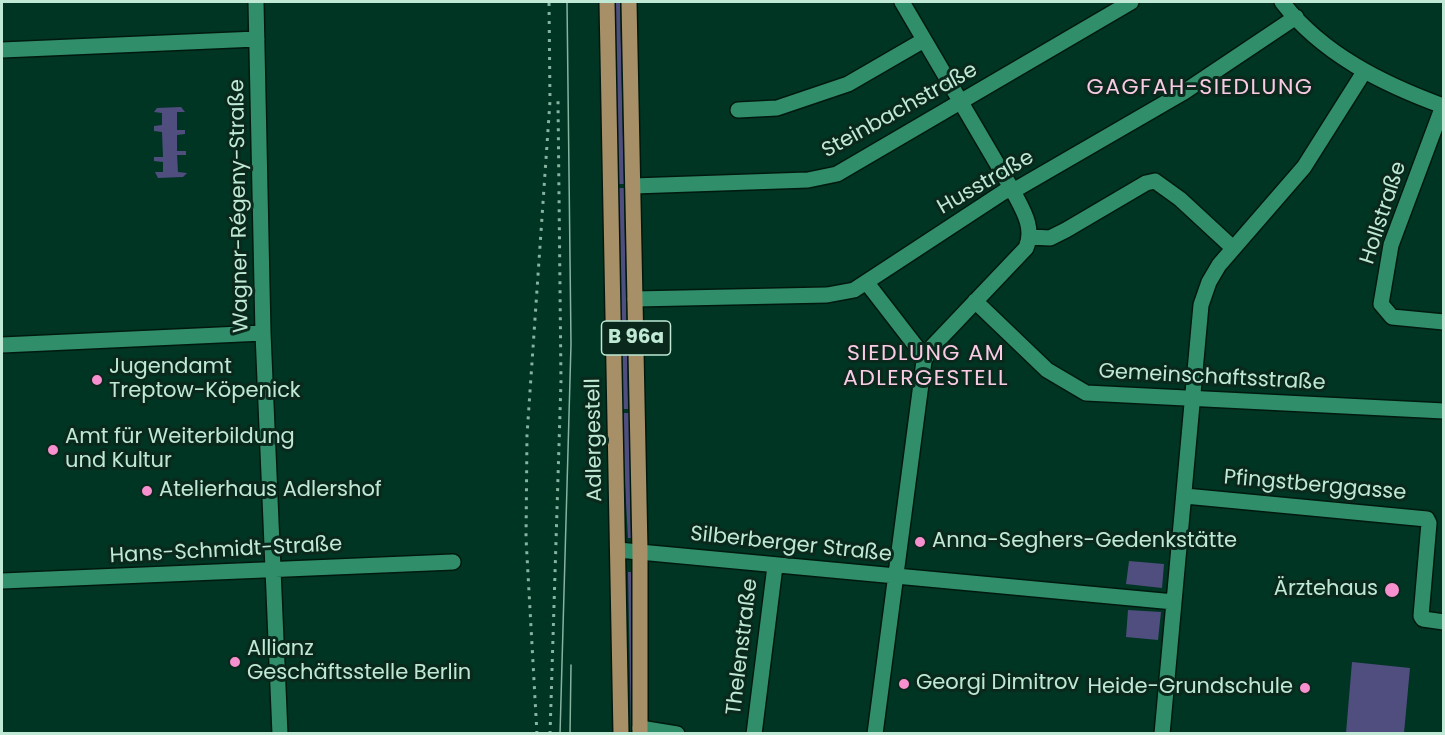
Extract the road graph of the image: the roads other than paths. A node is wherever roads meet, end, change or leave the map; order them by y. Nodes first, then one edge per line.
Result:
1 (256, 2) edge
2 (607, 2) edge
3 (629, 2) edge
4 (902, 2) edge
5 (1131, 2) edge
6 (1282, 2) edge
7 (1296, 17) junction
8 (257, 39) junction
9 (924, 40) junction
10 (2, 50) edge
11 (1364, 72) junction
12 (961, 102) junction
13 (1443, 106) edge
14 (738, 110) dead end
15 (633, 186) junction
16 (1013, 191) junction
17 (1030, 237) junction
18 (1233, 248) junction
19 (867, 283) junction
20 (635, 299) junction
21 (975, 301) junction
22 (1443, 322) edge
23 (263, 333) junction
24 (2, 345) edge
25 (925, 358) junction
26 (1194, 399) junction
27 (1443, 411) edge
28 (1185, 496) junction
29 (618, 550) junction
30 (640, 551) junction
31 (453, 562) dead end
32 (775, 566) junction
33 (273, 569) junction
34 (897, 577) junction
35 (2, 581) edge
36 (1174, 602) junction
37 (1443, 622) edge
38 (640, 731) edge
39 (280, 734) edge
40 (621, 734) edge
41 (677, 734) edge
42 (754, 734) edge
43 (875, 734) edge
44 (1162, 734) edge

1 - 8 street, Wagner-Régeny-Straße
2 - 29 main road, Adlergestell / B 96a
3 - 15 main road, Adlergestell / B 96a
4 - 9 street
5 - 12 street, Steinbachstraße
6 - 7 street
7 - 11 street
7 - 16 street, Husstraße
8 - 10 street
8 - 23 street, Wagner-Régeny-Straße
9 - 12 street
9 - 14 street
11 - 13 street
11 - 18 street
12 - 15 street, Steinbachstraße
12 - 16 street
13 - 22 street, Hollstraße
15 - 20 main road, Adlergestell / B 96a
16 - 17 street
16 - 19 street, Husstraße
17 - 18 street
17 - 21 street
18 - 26 street
19 - 20 street, Husstraße
19 - 25 street
20 - 30 main road, Adlergestell / B 96a
21 - 25 street
21 - 26 street, Gemeinschaftsstraße
23 - 24 street
23 - 33 street, Wagner-Régeny-Straße
25 - 34 street
26 - 27 street, Gemeinschaftsstraße
26 - 28 street
28 - 36 street
28 - 37 street, Pfingstberggasse
29 - 30 street, Silberberger Straße
29 - 40 main road, Adlergestell / B 96a
30 - 32 street, Silberberger Straße
30 - 38 main road, Adlergestell / B 96a
31 - 33 street, Hans-Schmidt-Straße
32 - 34 street, Silberberger Straße
32 - 42 street, Thelenstraße
33 - 35 street, Hans-Schmidt-Straße
33 - 39 street, Wagner-Régeny-Straße
34 - 36 street, Silberberger Straße
34 - 43 street
36 - 44 street
38 - 41 street

